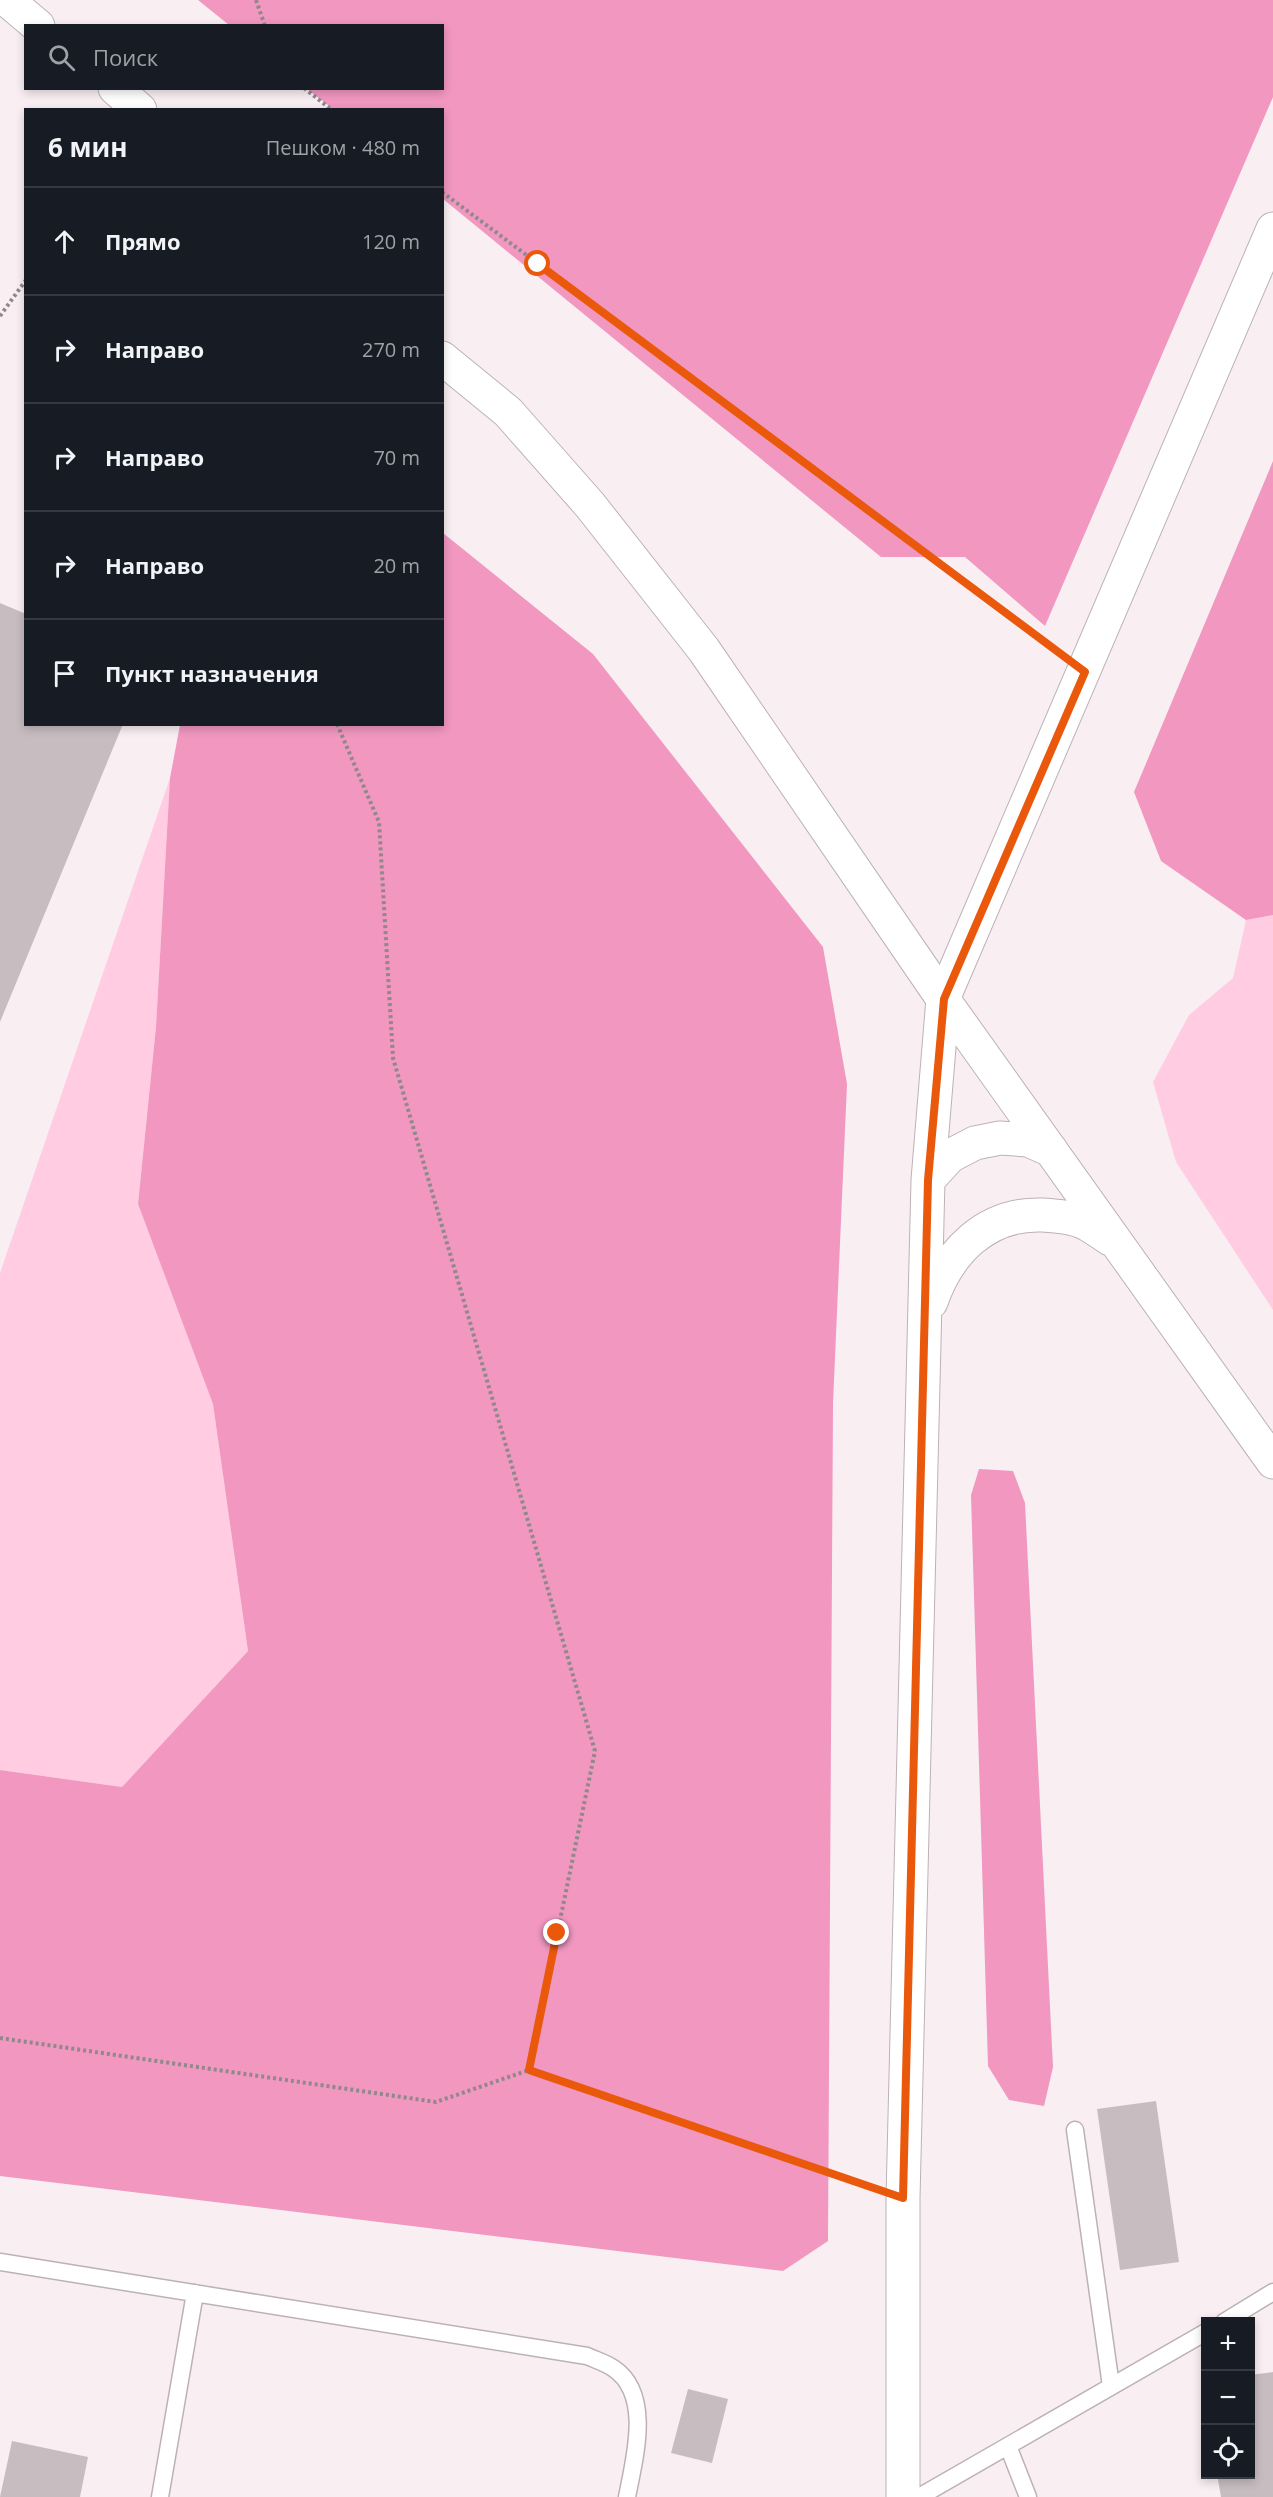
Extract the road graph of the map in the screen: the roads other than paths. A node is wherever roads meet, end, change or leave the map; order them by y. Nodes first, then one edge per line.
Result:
1 (7, 0) edge
2 (36, 24) edge
3 (117, 90) edge
4 (138, 108) edge
5 (1273, 230) edge
6 (444, 360) edge
7 (944, 999) junction
8 (1051, 1150) junction
9 (928, 1180) junction
10 (1117, 1243) junction
11 (925, 1321) junction
12 (1273, 1462) edge
13 (1075, 2130) dead end
14 (0, 2262) edge
15 (1273, 2292) edge
16 (195, 2293) junction
17 (1232, 2317) edge
18 (1201, 2335) edge
19 (1111, 2386) junction
20 (1008, 2445) junction
21 (160, 2497) edge
22 (627, 2497) edge
23 (903, 2497) edge
24 (919, 2497) edge
25 (1028, 2497) edge

1 - 2 street
3 - 4 street
5 - 7 street
6 - 7 street
7 - 8 street
7 - 9 street
8 - 9 street
8 - 10 street
9 - 11 street
10 - 11 street
10 - 12 street
11 - 23 street
13 - 19 lane
14 - 16 lane
15 - 17 lane
16 - 21 lane
16 - 22 lane
18 - 19 lane
19 - 20 lane
20 - 24 lane
20 - 25 lane

